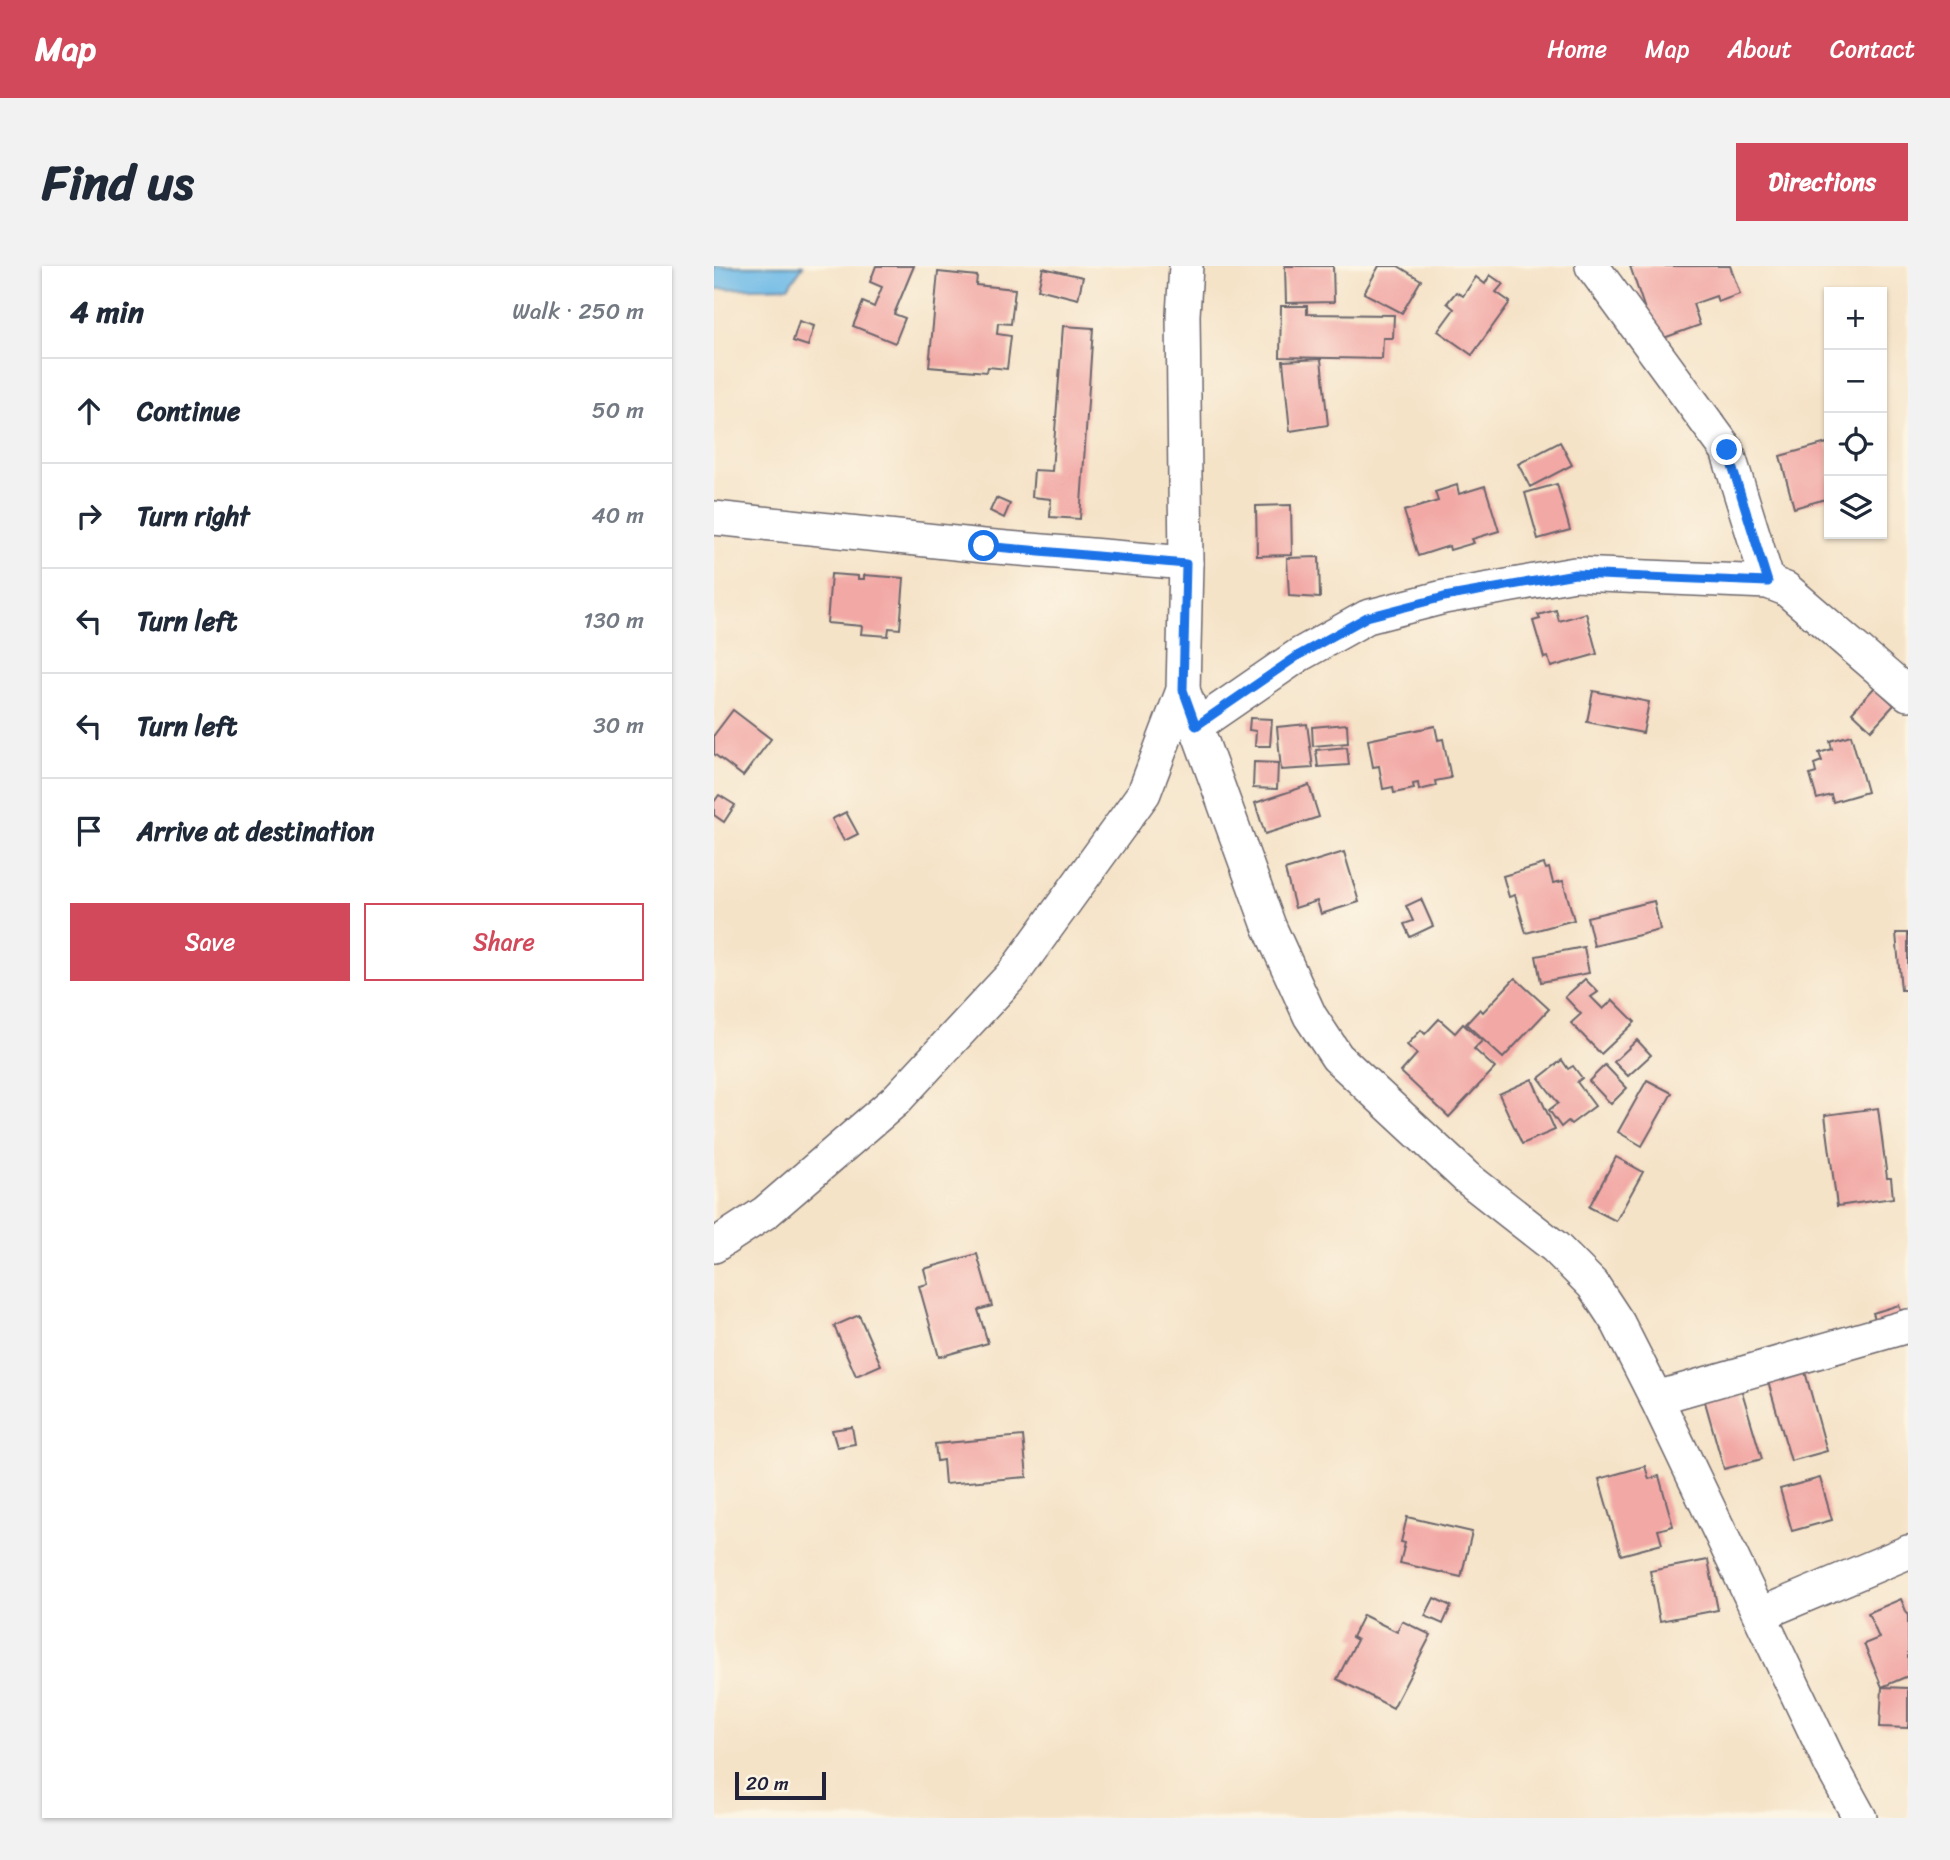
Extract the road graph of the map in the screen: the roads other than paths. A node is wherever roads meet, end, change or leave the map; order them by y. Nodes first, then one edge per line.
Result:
1 (1186, 266) edge
2 (1592, 266) edge
3 (714, 518) edge
4 (1186, 564) junction
5 (1768, 582) junction
6 (1183, 690) junction
7 (1908, 694) edge
8 (1196, 726) junction
9 (714, 1246) edge
10 (1908, 1326) edge
11 (1656, 1398) junction
12 (1908, 1552) edge
13 (1761, 1615) junction
14 (1860, 1818) edge

1 - 4 street
2 - 5 street
3 - 4 street
4 - 6 street
5 - 7 street
5 - 8 street
6 - 8 street
6 - 9 street
8 - 11 street
10 - 11 street
11 - 13 street
12 - 13 street
13 - 14 street

